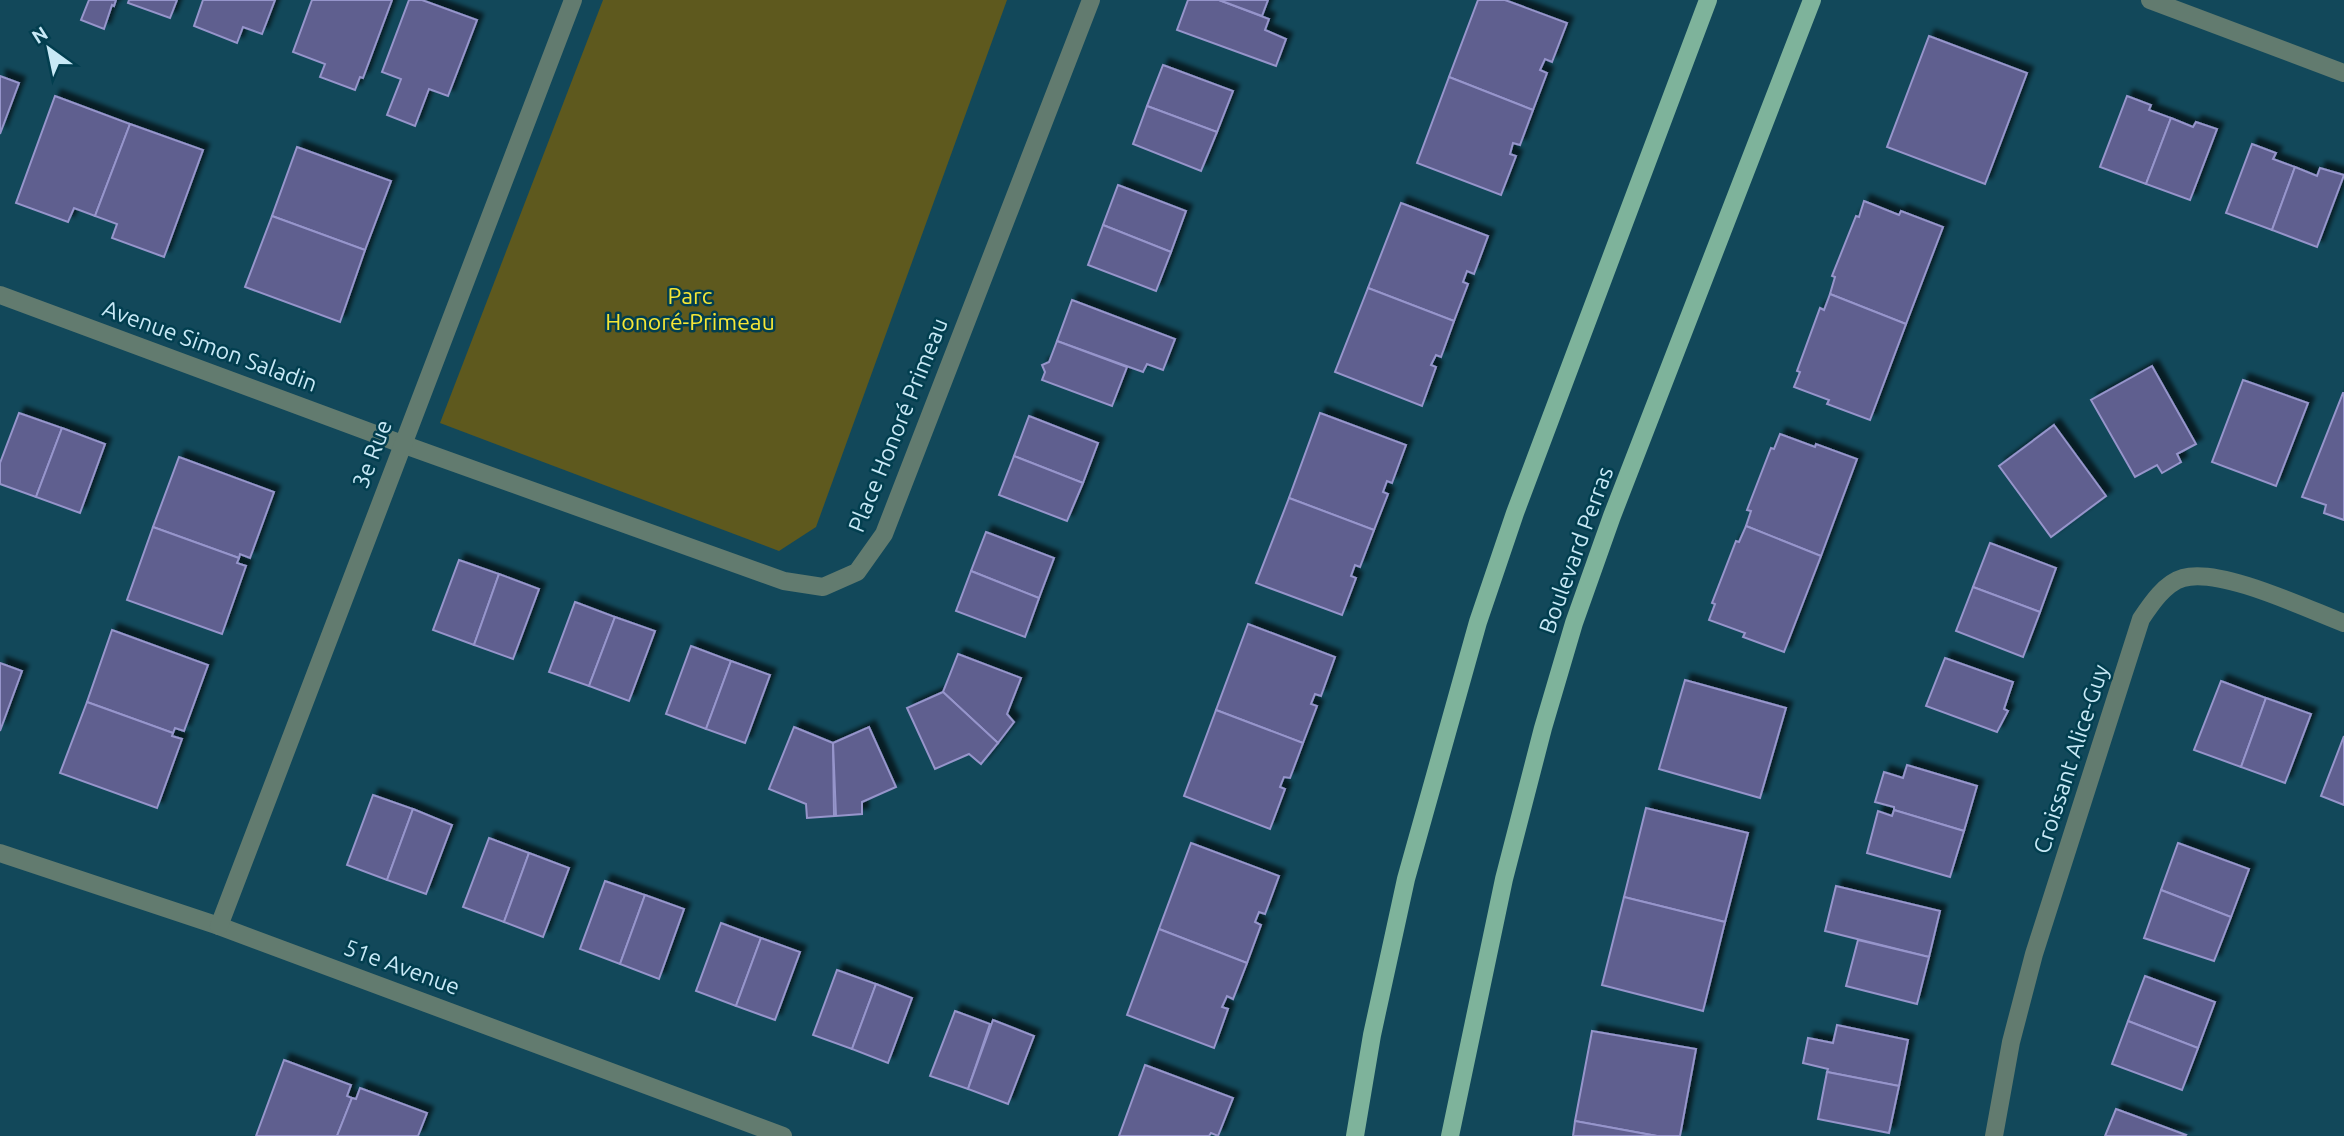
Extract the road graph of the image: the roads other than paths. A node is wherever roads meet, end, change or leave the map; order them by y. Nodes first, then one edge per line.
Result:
1 (573, 0) edge
2 (1091, 0) edge
3 (1707, 0) edge
4 (1812, 0) edge
5 (2150, 0) edge
6 (2344, 73) edge
7 (0, 295) edge
8 (402, 444) junction
9 (2344, 623) edge
10 (0, 853) edge
11 (219, 926) junction
12 (783, 1136) edge
13 (1355, 1136) edge
14 (1450, 1136) edge
15 (1994, 1136) edge

1 - 8 street, 3e Rue
2 - 8 street, Place Honoré Primeau
3 - 13 main road
4 - 14 main road, Boulevard Perras
5 - 6 street
7 - 8 street, Avenue Simon Saladin
8 - 11 street, 3e Rue
9 - 15 street, Croissant Alice-Guy
10 - 11 street, 51e Avenue
11 - 12 street, 51e Avenue

